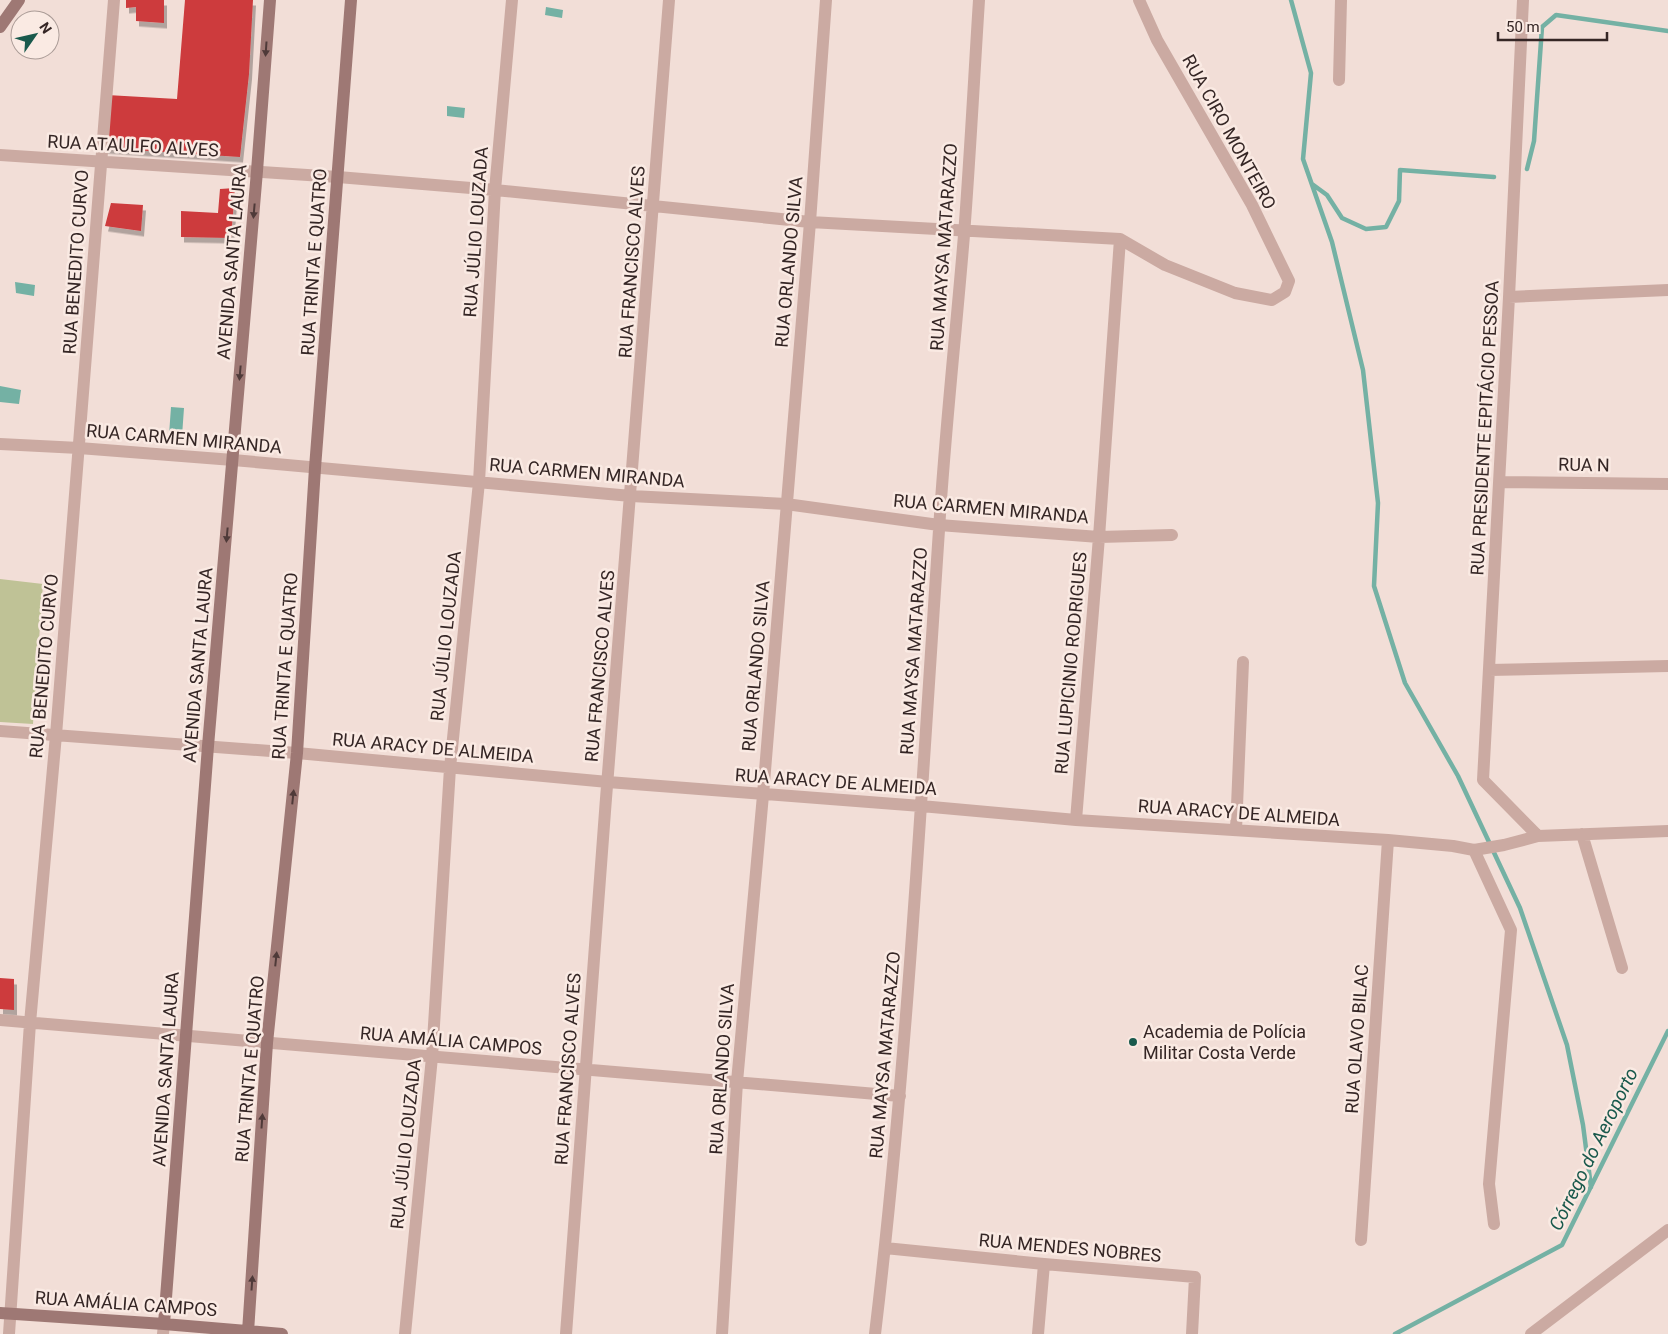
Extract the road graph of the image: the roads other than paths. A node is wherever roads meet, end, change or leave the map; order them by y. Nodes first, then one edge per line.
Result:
1 (19, 0) edge
2 (114, 0) edge
3 (270, 0) edge
4 (351, 0) edge
5 (512, 0) edge
6 (669, 0) edge
7 (826, 0) edge
8 (979, 0) edge
9 (1139, 0) edge
10 (1341, 0) edge
11 (1523, 0) edge
12 (0, 27) edge
13 (1339, 80) dead end
14 (0, 155) edge
15 (101, 162) junction
16 (257, 171) junction
17 (338, 177) junction
18 (495, 190) junction
19 (653, 205) junction
20 (810, 222) junction
21 (964, 231) junction
22 (1120, 239) junction
23 (1289, 281) joint
24 (1668, 290) edge
25 (1509, 297) junction
26 (0, 444) edge
27 (79, 448) junction
28 (233, 460) junction
29 (315, 468) junction
30 (479, 482) junction
31 (1499, 482) junction
32 (1668, 484) edge
33 (631, 496) junction
34 (786, 504) junction
35 (939, 525) junction
36 (1172, 534) dead end
37 (1099, 537) junction
38 (1243, 662) dead end
39 (1668, 666) edge
40 (1489, 670) junction
41 (0, 732) edge
42 (56, 735) junction
43 (208, 746) junction
44 (298, 753) junction
45 (450, 768) junction
46 (608, 782) junction
47 (763, 795) junction
48 (921, 806) junction
49 (1076, 820) junction
50 (1236, 830) junction
51 (1668, 831) edge
52 (1582, 834) junction
53 (1538, 836) junction
54 (1388, 840) junction
55 (1480, 849) junction
56 (1622, 968) dead end
57 (0, 1020) edge
58 (30, 1023) junction
59 (186, 1036) junction
60 (268, 1043) junction
61 (432, 1056) junction
62 (584, 1069) junction
63 (737, 1082) junction
64 (900, 1096) junction
65 (1494, 1224) dead end
66 (1668, 1230) edge
67 (1361, 1240) dead end
68 (886, 1248) junction
69 (1044, 1264) junction
70 (5, 1313) edge
71 (164, 1329) edge
72 (248, 1333) edge
73 (9, 1334) edge
74 (282, 1334) edge
75 (405, 1334) edge
76 (566, 1334) edge
77 (722, 1334) edge
78 (875, 1334) edge
79 (1038, 1334) edge
80 (1192, 1334) edge
81 (1531, 1334) edge

1 - 12 street
2 - 15 street, RUA BENEDITO CURVO
3 -> 16 street, AVENIDA SANTA LAURA
4 - 17 street, RUA TRINTA E QUATRO
5 - 18 street, RUA JÚLIO LOUZADA
6 - 19 street, RUA FRANCISCO ALVES
7 - 20 street, RUA ORLANDO SILVA
8 - 21 street, RUA MAYSA MATARAZZO
9 - 23 street, RUA CIRO MONTEIRO
10 - 13 street
11 - 25 street, RUA PRESIDENTE EPITÁCIO PESSOA
14 - 15 street, RUA ATAULFO ALVES
15 - 16 street, RUA ATAULFO ALVES
15 - 27 street, RUA BENEDITO CURVO
16 - 17 street, RUA ATAULFO ALVES
16 -> 28 street, AVENIDA SANTA LAURA
17 - 18 street, RUA ATAULFO ALVES
17 - 29 street, RUA TRINTA E QUATRO
18 - 19 street, RUA ATAULFO ALVES
18 - 30 street, RUA JÚLIO LOUZADA
19 - 20 street, RUA ATAULFO ALVES
19 - 33 street, RUA FRANCISCO ALVES
20 - 21 street, RUA ATAULFO ALVES
20 - 34 street, RUA ORLANDO SILVA
21 - 22 street, RUA ATAULFO ALVES
21 - 35 street, RUA MAYSA MATARAZZO
22 - 23 street, RUA ATAULFO ALVES
22 - 37 street, RUA LUPICINIO RODRIGUES
24 - 25 street
25 - 31 street, RUA PRESIDENTE EPITÁCIO PESSOA
26 - 27 street, RUA CARMEN MIRANDA
27 - 28 street, RUA CARMEN MIRANDA
27 - 42 street, RUA BENEDITO CURVO
28 - 29 street, RUA CARMEN MIRANDA
28 -> 43 street, AVENIDA SANTA LAURA
29 - 30 street, RUA CARMEN MIRANDA
29 - 44 street, RUA TRINTA E QUATRO
30 - 33 street, RUA CARMEN MIRANDA
30 - 45 street, RUA JÚLIO LOUZADA
31 - 32 street, RUA N
31 - 40 street, RUA PRESIDENTE EPITÁCIO PESSOA
33 - 34 street, RUA CARMEN MIRANDA
33 - 46 street, RUA FRANCISCO ALVES
34 - 35 street, RUA CARMEN MIRANDA
34 - 47 street, RUA ORLANDO SILVA
35 - 37 street, RUA CARMEN MIRANDA
35 - 48 street, RUA MAYSA MATARAZZO
36 - 37 street, RUA CARMEN MIRANDA
37 - 49 street, RUA LUPICINIO RODRIGUES
38 - 50 street
39 - 40 street
40 - 53 street, RUA PRESIDENTE EPITÁCIO PESSOA
41 - 42 street, RUA ARACY DE ALMEIDA
42 - 43 street, RUA ARACY DE ALMEIDA
42 - 58 street, RUA BENEDITO CURVO
43 - 44 street, RUA ARACY DE ALMEIDA
43 - 59 street, AVENIDA SANTA LAURA
44 - 45 street, RUA ARACY DE ALMEIDA
60 -> 44 street, RUA TRINTA E QUATRO
45 - 46 street, RUA ARACY DE ALMEIDA
45 - 61 street, RUA JÚLIO LOUZADA
46 - 47 street, RUA ARACY DE ALMEIDA
46 - 62 street, RUA FRANCISCO ALVES
47 - 48 street, RUA ARACY DE ALMEIDA
47 - 63 street, RUA ORLANDO SILVA
48 - 49 street, RUA ARACY DE ALMEIDA
48 - 64 street, RUA MAYSA MATARAZZO
49 - 50 street, RUA ARACY DE ALMEIDA
50 - 54 street, RUA ARACY DE ALMEIDA
51 - 52 street, RUA ARACY DE ALMEIDA
52 - 53 street, RUA ARACY DE ALMEIDA
52 - 56 street
53 - 55 street, RUA ARACY DE ALMEIDA
54 - 55 street, RUA ARACY DE ALMEIDA
54 - 67 street, RUA OLAVO BILAC
55 - 65 street
57 - 58 street, RUA AMÁLIA CAMPOS
58 - 59 street, RUA AMÁLIA CAMPOS
58 - 70 street, RUA BENEDITO CURVO
59 - 60 street, RUA AMÁLIA CAMPOS
59 - 71 street, AVENIDA SANTA LAURA
60 - 61 street, RUA AMÁLIA CAMPOS
72 -> 60 street, RUA TRINTA E QUATRO
61 - 62 street, RUA AMÁLIA CAMPOS
61 - 75 street, RUA JÚLIO LOUZADA
62 - 63 street, RUA AMÁLIA CAMPOS
62 - 76 street, RUA FRANCISCO ALVES
63 - 64 street, RUA AMÁLIA CAMPOS
63 - 77 street, RUA ORLANDO SILVA
64 - 68 street, RUA MAYSA MATARAZZO
66 - 81 street
68 - 69 street, RUA MENDES NOBRES
68 - 78 street, RUA MAYSA MATARAZZO
69 - 79 street
69 - 80 street, RUA MENDES NOBRES
70 - 71 street, RUA AMÁLIA CAMPOS
70 - 73 street, RUA BENEDITO CURVO
71 - 72 street, RUA AMÁLIA CAMPOS
72 - 74 street, RUA AMÁLIA CAMPOS

